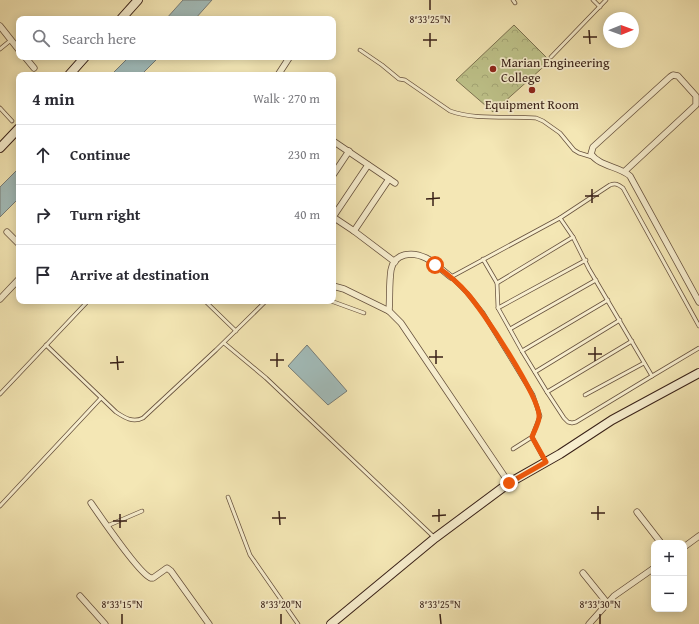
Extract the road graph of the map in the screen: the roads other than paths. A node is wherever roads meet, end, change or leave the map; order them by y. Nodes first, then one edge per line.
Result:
1 (138, 0) edge
2 (592, 0) edge
3 (606, 0) edge
4 (600, 7) junction
5 (123, 16) edge
6 (0, 26) edge
7 (11, 40) junction
8 (16, 46) edge
9 (0, 49) edge
10 (360, 50) dead end
11 (551, 57) dead end
12 (27, 60) edge
13 (83, 60) edge
14 (288, 60) edge
15 (34, 68) dead end
16 (72, 72) edge
17 (280, 72) edge
18 (0, 108) edge
19 (12, 121) dead end
20 (16, 131) edge
21 (336, 143) edge
22 (0, 148) edge
23 (349, 151) junction
24 (594, 158) junction
25 (368, 164) junction
26 (336, 170) edge
27 (625, 171) junction
28 (389, 179) junction
29 (395, 183) dead end
30 (336, 212) edge
31 (560, 218) junction
32 (336, 219) edge
33 (354, 231) junction
34 (7, 232) dead end
35 (573, 237) junction
36 (16, 241) edge
37 (483, 259) junction
38 (586, 260) junction
39 (394, 262) junction
40 (451, 277) junction
41 (596, 280) junction
42 (16, 282) edge
43 (497, 283) junction
44 (336, 287) edge
45 (0, 299) edge
46 (608, 300) junction
47 (699, 302) edge
48 (336, 303) edge
49 (85, 304) edge
50 (208, 304) edge
51 (263, 304) edge
52 (498, 308) junction
53 (389, 311) junction
54 (364, 313) dead end
55 (620, 320) junction
56 (699, 326) edge
57 (510, 329) junction
58 (236, 331) junction
59 (632, 341) junction
60 (224, 343) junction
61 (46, 346) junction
62 (699, 348) edge
63 (522, 350) junction
64 (644, 363) junction
65 (535, 372) junction
66 (699, 373) edge
67 (652, 376) junction
68 (547, 392) junction
69 (0, 394) edge
70 (585, 395) dead end
71 (102, 398) junction
72 (532, 437) junction
73 (513, 449) dead end
74 (546, 462) junction
75 (509, 483) junction
76 (228, 497) dead end
77 (91, 503) dead end
78 (0, 506) edge
79 (142, 511) dead end
80 (637, 512) dead end
81 (107, 526) junction
82 (699, 536) edge
83 (435, 538) junction
84 (659, 540) edge
85 (687, 545) edge
86 (651, 570) edge
87 (583, 573) dead end
88 (80, 596) dead end
89 (608, 604) junction
90 (105, 624) edge
91 (209, 624) edge
92 (298, 624) edge
93 (331, 624) edge
94 (589, 624) edge

1 - 5 street
2 - 4 lane
3 - 4 lane
4 - 11 lane
6 - 7 street
7 - 8 street
7 - 9 lane
10 - 24 lane
12 - 15 street
13 - 16 street
14 - 17 street
18 - 19 lane
20 - 22 street
21 - 23 street
23 - 25 street
23 - 26 street
24 - 27 street
24 - 27 street
25 - 28 street
25 - 30 street
27 - 47 street
28 - 29 street
28 - 33 street
31 - 35 lane
31 - 37 lane
31 - 56 lane
32 - 33 street
33 - 39 street
34 - 36 street
35 - 38 lane
35 - 43 lane
37 - 40 lane
37 - 43 lane
38 - 41 lane
38 - 52 lane
39 - 40 street
39 - 53 street
40 - 72 lane
41 - 46 lane
41 - 57 lane
42 - 45 street
43 - 52 lane
44 - 53 street
46 - 55 lane
46 - 63 lane
48 - 54 lane
49 - 61 lane
50 - 58 lane
51 - 58 lane
52 - 57 lane
53 - 75 street
55 - 59 lane
55 - 65 lane
57 - 63 lane
58 - 60 lane
59 - 64 lane
59 - 68 lane
60 - 71 lane
60 - 83 lane
61 - 69 lane
61 - 71 lane
62 - 67 lane
63 - 65 lane
64 - 67 lane
64 - 70 lane
65 - 68 lane
66 - 74 street
67 - 68 lane
71 - 78 lane
72 - 73 lane
72 - 74 lane
74 - 75 street
75 - 83 street
76 - 92 lane
77 - 81 street
79 - 81 lane
80 - 84 street
81 - 91 street
82 - 85 street
83 - 93 street
86 - 89 street
87 - 89 street
88 - 90 street
89 - 94 street

